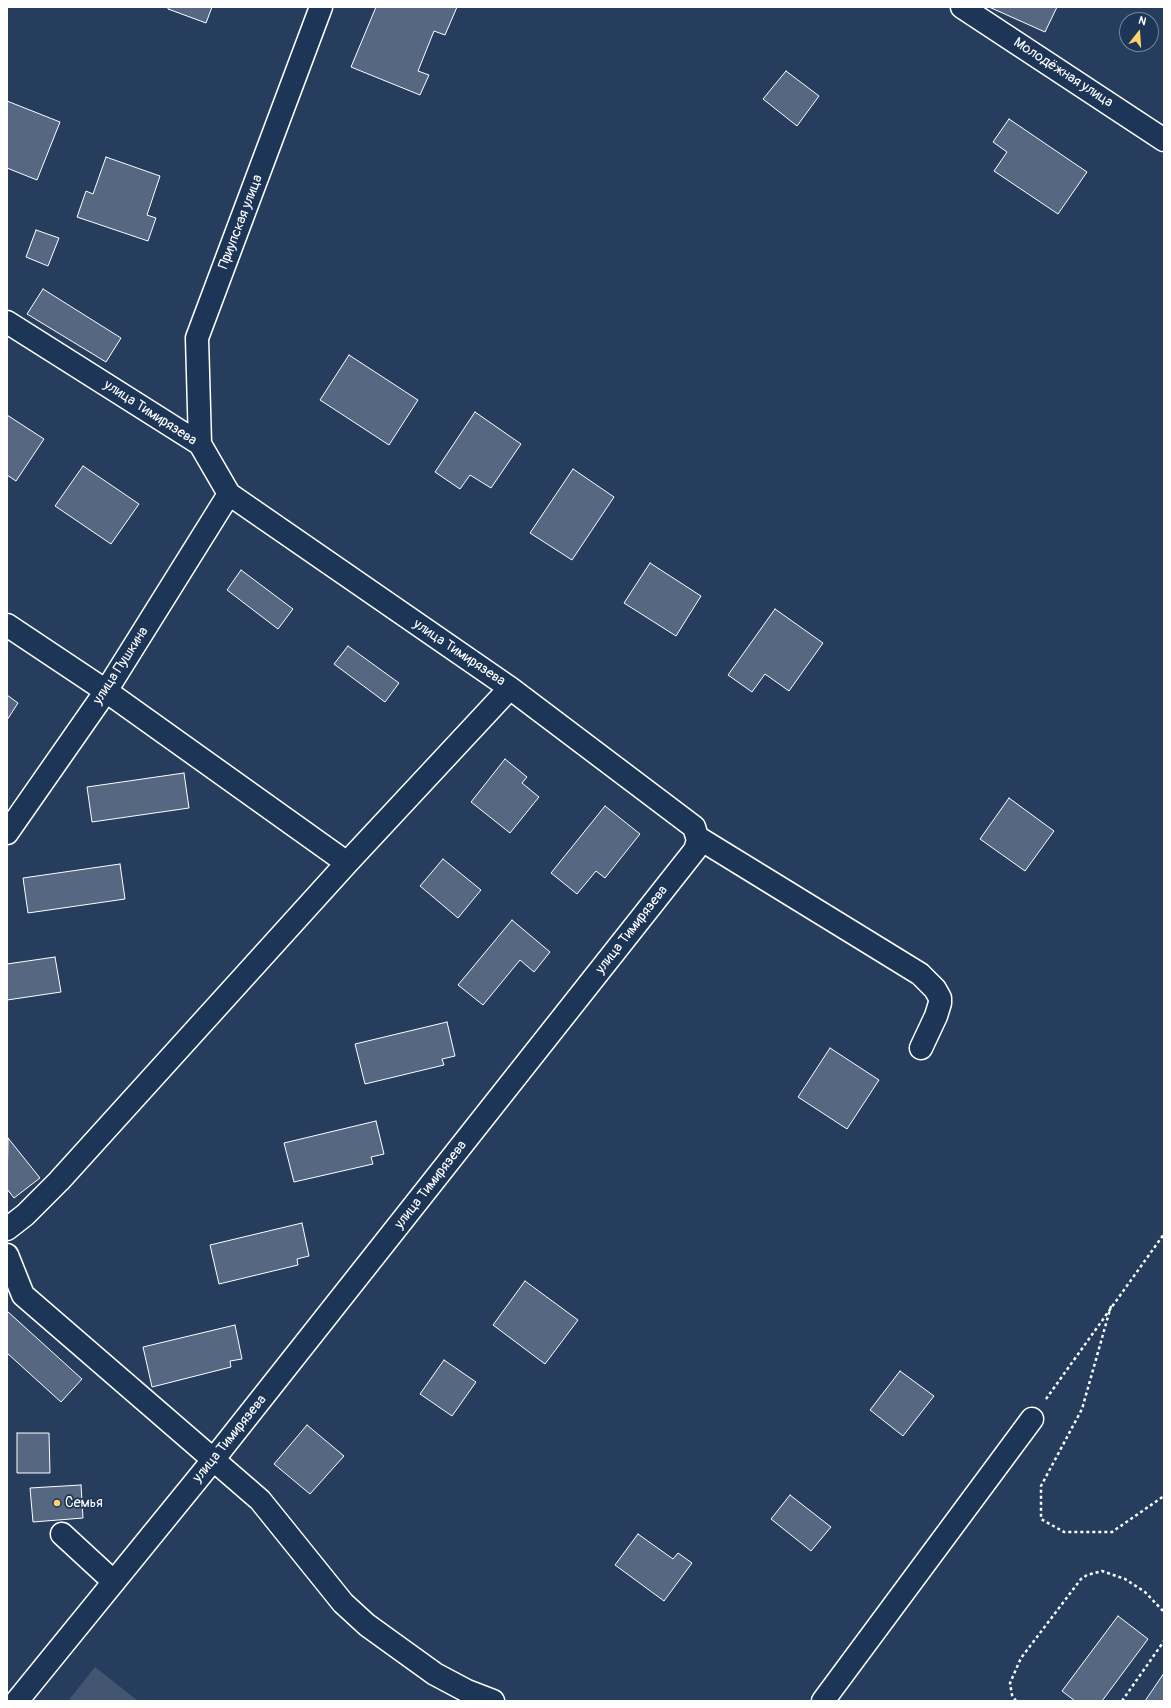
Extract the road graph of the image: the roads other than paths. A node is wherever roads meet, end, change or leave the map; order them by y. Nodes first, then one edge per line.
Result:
1 (321, 7) edge
2 (964, 8) edge
3 (1164, 140) edge
4 (7, 322) edge
5 (200, 444) junction
6 (228, 494) junction
7 (7, 625) edge
8 (510, 688) junction
9 (106, 691) junction
10 (7, 833) edge
11 (697, 836) junction
12 (347, 863) junction
13 (921, 1048) dead end
14 (7, 1229) edge
15 (7, 1256) edge
16 (1032, 1419) road end
17 (213, 1460) junction
18 (62, 1534) dead end
19 (114, 1582) junction
20 (17, 1701) edge
21 (493, 1701) edge
22 (823, 1701) edge

1 - 5 street, Приупская улица
2 - 3 street, Молодёжная улица
4 - 5 street, улица Тимирязева
5 - 6 street, улица Тимирязева
6 - 8 street, улица Тимирязева
6 - 9 street, улица Пушкина
7 - 9 street
8 - 11 street, улица Тимирязева
8 - 12 street
9 - 10 street, улица Пушкина
9 - 12 street
11 - 13 street
11 - 17 street, улица Тимирязева
12 - 14 street
15 - 17 street
16 - 22 street
17 - 19 street, улица Тимирязева
17 - 21 street
18 - 19 street
19 - 20 street, улица Тимирязева

